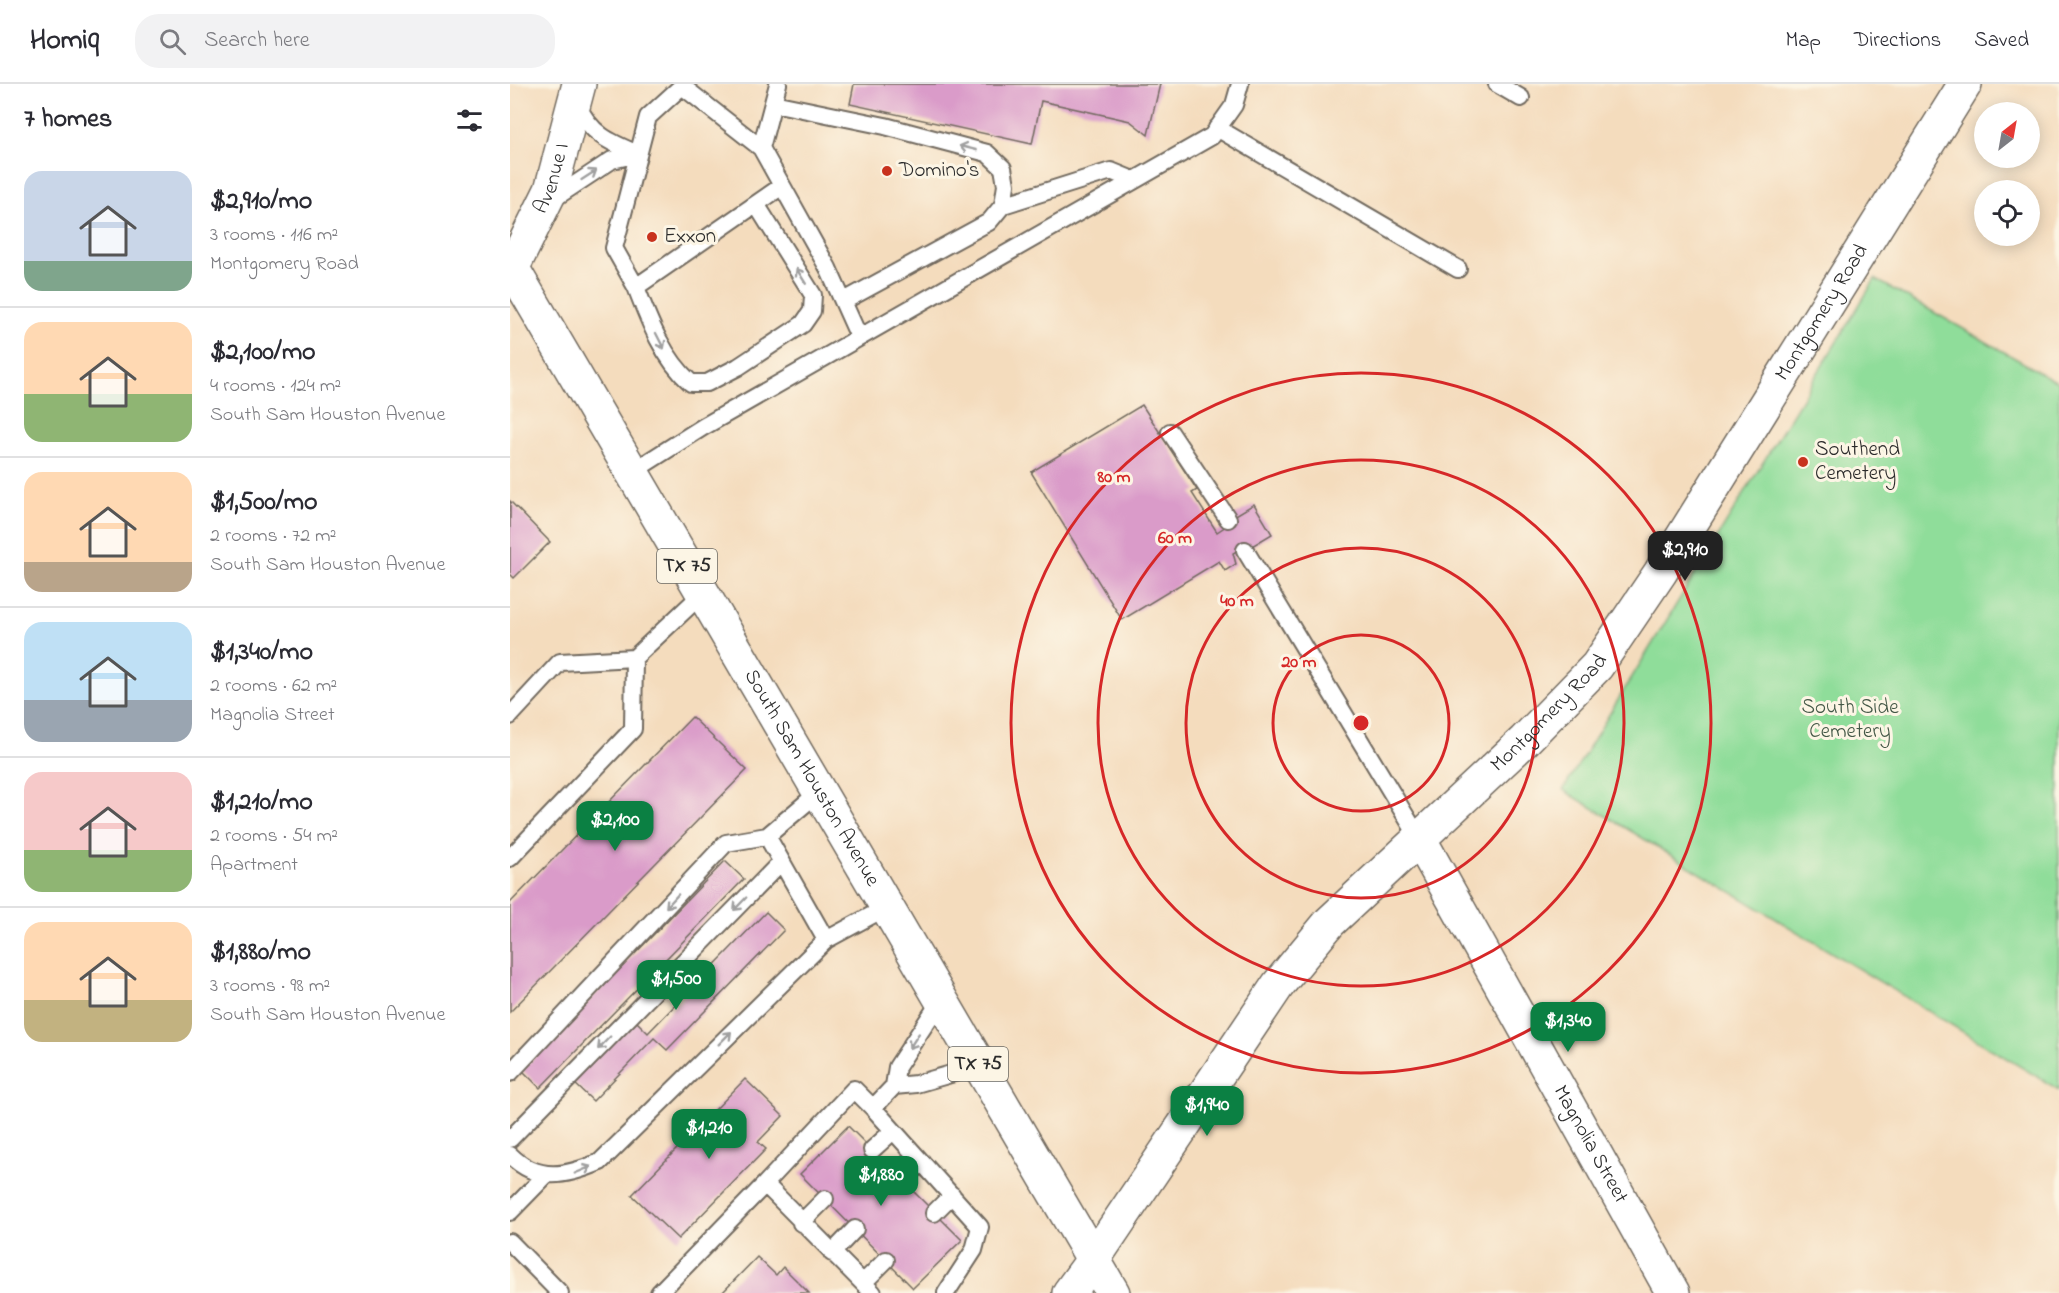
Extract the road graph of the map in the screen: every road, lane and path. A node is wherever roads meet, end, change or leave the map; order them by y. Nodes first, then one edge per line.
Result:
1 (778, 84) edge
2 (1240, 84) edge
3 (1497, 84) edge
4 (1965, 84) edge
5 (682, 85) edge
6 (577, 92) edge
7 (1521, 98) dead end
8 (773, 103) junction
9 (1217, 128) junction
10 (761, 148) junction
11 (638, 154) junction
12 (1134, 180) junction
13 (782, 186) junction
14 (544, 204) junction
15 (756, 204) junction
16 (1003, 205) junction
17 (511, 269) edge
18 (1458, 269) dead end
19 (636, 287) junction
20 (844, 301) junction
21 (860, 338) junction
22 (1170, 432) dead end
23 (632, 472) junction
24 (1228, 519) dead end
25 (1245, 550) dead end
26 (703, 593) junction
27 (634, 658) junction
28 (510, 716) edge
29 (819, 792) junction
30 (767, 836) junction
31 (1419, 838) junction
32 (510, 858) edge
33 (781, 862) junction
34 (887, 907) junction
35 (826, 940) junction
36 (941, 1000) junction
37 (979, 1066) junction
38 (510, 1073) edge
39 (894, 1086) junction
40 (873, 1108) junction
41 (893, 1131) junction
42 (510, 1139) edge
43 (872, 1150) dead end
44 (510, 1155) edge
45 (922, 1162) junction
46 (547, 1174) junction
47 (902, 1180) dead end
48 (765, 1184) junction
49 (952, 1196) junction
50 (825, 1199) dead end
51 (510, 1212) edge
52 (934, 1213) dead end
53 (801, 1223) junction
54 (855, 1229) dead end
55 (510, 1242) edge
56 (832, 1253) junction
57 (886, 1260) dead end
58 (1093, 1260) junction
59 (868, 1288) edge
60 (560, 1293) edge
61 (659, 1293) edge
62 (946, 1293) edge
63 (1069, 1293) edge
64 (1113, 1293) edge
65 (1673, 1293) edge

1 - 8 lane
2 - 9 lane
3 - 7 lane
4 - 31 street, Montgomery Road
5 - 10 lane
5 - 11 lane
6 - 11 lane
6 - 14 street, Avenue I
8 - 10 lane
16 -> 8 lane
9 - 12 lane
9 - 18 lane
10 - 13 lane
14 -> 11 lane
11 - 19 lane
12 - 16 lane
12 - 21 lane
13 - 15 lane
13 - 20 lane
14 - 17 street, Avenue I
15 - 19 lane
19 -> 15 lane
16 - 20 lane
17 - 23 street, South Sam Houston Avenue / TX 75
20 - 21 lane
21 - 23 lane
22 - 24 lane
23 - 26 street, South Sam Houston Avenue / TX 75
25 - 31 lane
26 - 27 lane
26 - 29 street, South Sam Houston Avenue / TX 75
27 - 28 lane
27 - 32 lane
29 - 30 lane
29 - 34 street, South Sam Houston Avenue / TX 75
30 - 33 lane
30 -> 38 lane
31 - 58 street, Montgomery Road
31 - 65 street, Magnolia Street
33 - 35 lane
33 -> 42 lane
34 - 35 lane
34 - 36 street, South Sam Houston Avenue / TX 75
46 -> 35 lane
36 - 37 street, South Sam Houston Avenue / TX 75
36 -> 39 lane
37 - 39 lane
37 - 58 street, South Sam Houston Avenue / TX 75
39 - 40 lane
40 - 41 lane
40 - 48 lane
41 - 43 lane
41 - 45 lane
44 - 46 lane
45 - 47 lane
45 - 49 lane
46 - 51 lane
48 - 53 lane
48 - 61 lane
49 - 52 lane
49 - 62 lane
50 - 53 lane
53 - 56 lane
54 - 56 lane
55 - 60 lane
56 - 59 lane
57 - 59 lane
58 - 63 street, Montgomery Road
58 - 64 street, South Sam Houston Avenue / TX 75

